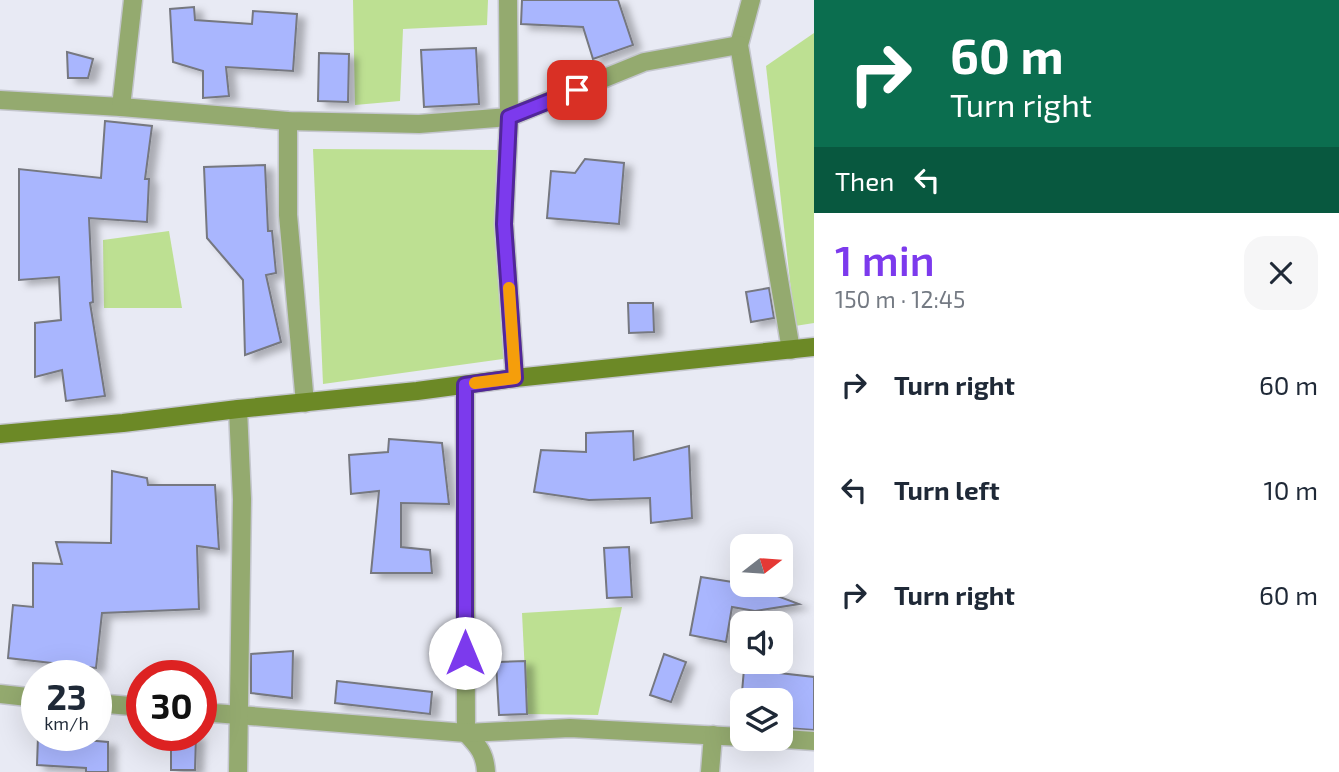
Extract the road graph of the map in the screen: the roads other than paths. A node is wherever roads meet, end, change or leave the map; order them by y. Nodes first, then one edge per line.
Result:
1 (133, 0) edge
2 (508, 0) edge
3 (751, 0) edge
4 (739, 45) junction
5 (0, 100) edge
6 (121, 107) junction
7 (509, 117) junction
8 (288, 121) junction
9 (814, 347) edge
10 (791, 350) junction
11 (515, 378) junction
12 (465, 385) junction
13 (305, 403) junction
14 (238, 409) junction
15 (0, 434) edge
16 (0, 695) edge
17 (21, 697) edge
18 (217, 713) edge
19 (238, 715) junction
20 (466, 733) junction
21 (712, 735) junction
22 (730, 736) edge
23 (793, 740) edge
24 (814, 741) edge
25 (238, 772) edge
26 (486, 772) edge
27 (710, 772) edge

1 - 6 street
2 - 7 street
3 - 4 street
4 - 7 street
4 - 10 street
5 - 6 street
6 - 8 street
7 - 8 street
7 - 11 street
8 - 13 street
9 - 10 street
10 - 11 street
11 - 12 street
12 - 13 street
12 - 20 street
13 - 14 street
14 - 15 street
14 - 19 street
16 - 17 street
18 - 19 street
19 - 20 street
19 - 25 street
20 - 21 street
20 - 26 street
21 - 22 street
21 - 27 street
23 - 24 street

